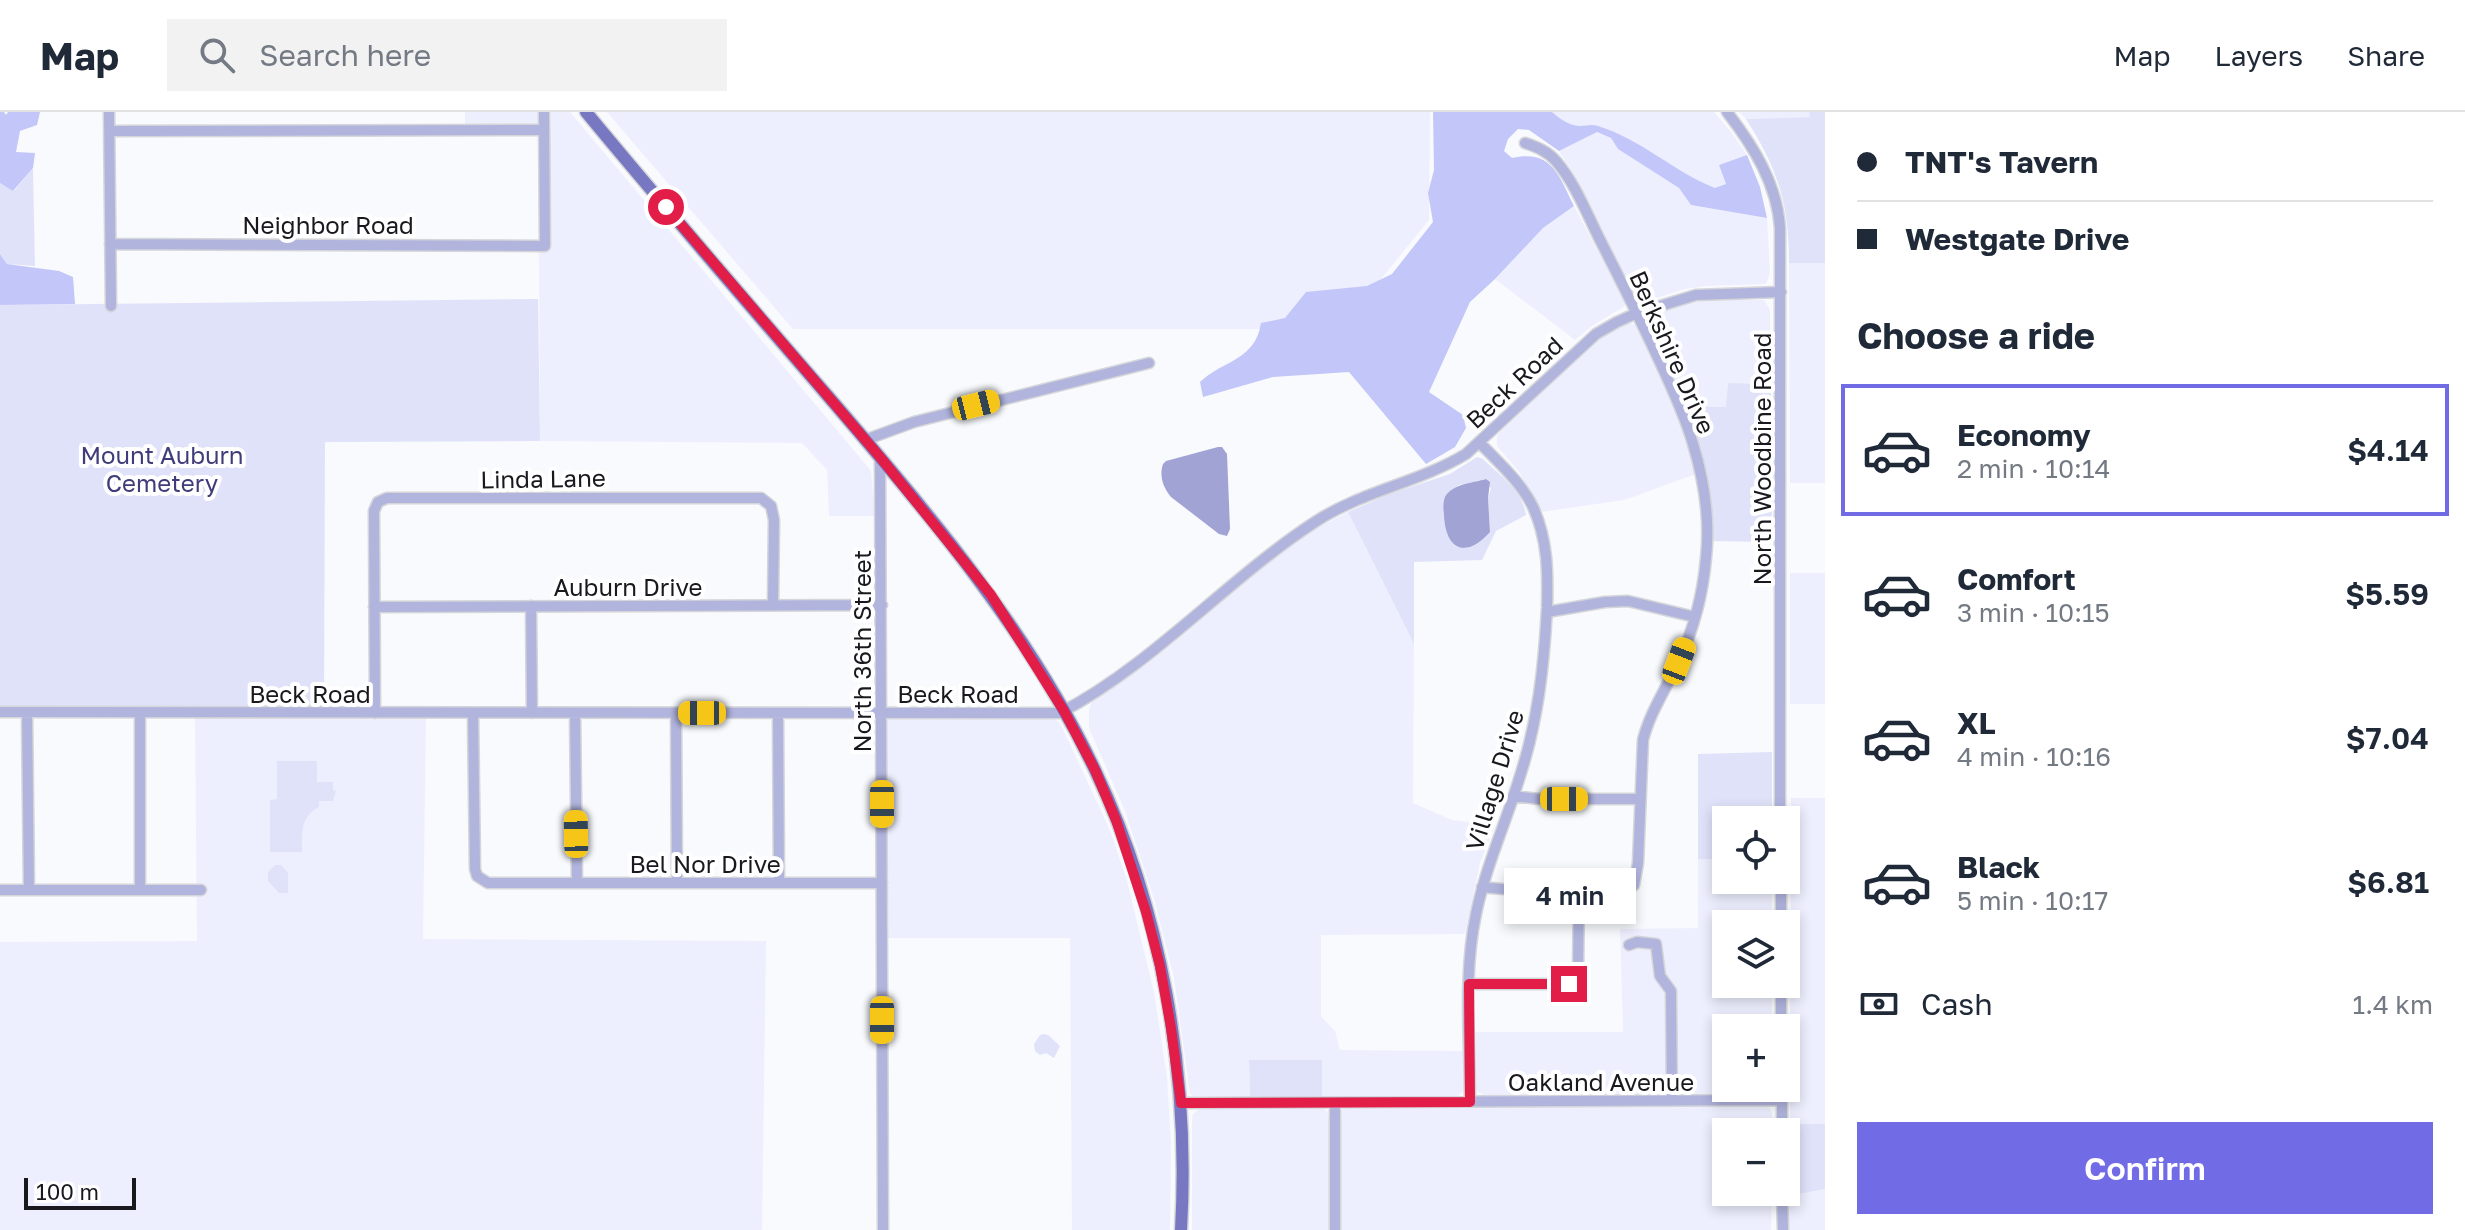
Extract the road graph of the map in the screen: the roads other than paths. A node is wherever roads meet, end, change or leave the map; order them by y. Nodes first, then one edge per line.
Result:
1 (109, 112) edge
2 (544, 112) edge
3 (586, 112) edge
4 (1727, 112) edge
5 (544, 130) junction
6 (109, 131) junction
7 (1525, 143) dead end
8 (110, 244) junction
9 (1781, 292) junction
10 (111, 306) dead end
11 (1637, 313) junction
12 (1149, 363) dead end
13 (865, 440) junction
14 (1479, 442) junction
15 (880, 457) junction
16 (773, 605) junction
17 (882, 605) junction
18 (531, 606) junction
19 (374, 607) junction
20 (1547, 612) junction
21 (1695, 617) junction
22 (1064, 711) junction
23 (0, 712) edge
24 (27, 713) junction
25 (140, 713) junction
26 (375, 713) junction
27 (473, 713) junction
28 (532, 713) junction
29 (575, 713) junction
30 (676, 713) junction
31 (778, 713) junction
32 (881, 713) junction
33 (1513, 796) junction
34 (1640, 799) junction
35 (1780, 806) edge
36 (677, 882) junction
37 (779, 882) junction
38 (577, 883) junction
39 (882, 883) junction
40 (1482, 887) junction
41 (0, 890) edge
42 (29, 890) junction
43 (140, 890) junction
44 (201, 890) dead end
45 (1579, 893) junction
46 (1629, 945) dead end
47 (1469, 984) junction
48 (1672, 1101) junction
49 (1712, 1101) edge
50 (1470, 1102) junction
51 (1181, 1103) junction
52 (1335, 1103) junction
53 (1782, 1206) edge
54 (883, 1230) edge
55 (1181, 1230) edge
56 (1335, 1230) edge
57 (1783, 1230) edge

1 - 6 street
2 - 5 street
3 - 13 main road
4 - 9 street, North Woodbine Road
5 - 6 street
5 - 8 street, Neighbor Road
6 - 8 street
7 - 11 street, Berkshire Drive
8 - 10 street
9 - 11 street, Beck Road
9 - 35 street, North Woodbine Road
11 - 14 street, Beck Road
11 - 21 street, Berkshire Drive
12 - 13 street
13 - 15 main road
14 - 20 street, Village Drive
14 - 22 street, Beck Road
15 - 17 street, North 36th Street
15 - 22 main road
16 - 17 street, Auburn Drive
16 - 18 street, Auburn Drive
16 - 19 street, Linda Lane
17 - 32 street, North 36th Street
18 - 19 street, Auburn Drive
18 - 28 street
19 - 26 street
20 - 21 street
20 - 33 street, Village Drive
21 - 34 street, Berkshire Drive
22 - 32 street, Beck Road
22 - 51 main road
23 - 24 street, Beck Road
24 - 25 street, Beck Road
24 - 42 street
25 - 26 street, Beck Road
25 - 43 street
26 - 27 street, Beck Road
27 - 28 street, Beck Road
27 - 38 street, Bel Nor Drive
28 - 29 street, Beck Road
29 - 30 street, Beck Road
29 - 38 street
30 - 31 street, Beck Road
30 - 36 street
31 - 32 street, Beck Road
31 - 37 street
32 - 39 street, North 36th Street
33 - 34 street
33 - 40 street, Village Drive
34 - 45 street, Berkshire Drive
36 - 37 street, Bel Nor Drive
36 - 38 street, Bel Nor Drive
37 - 39 street, Bel Nor Drive
39 - 54 street, North 36th Street
40 - 45 street
40 - 47 street, Village Drive
41 - 42 street
42 - 43 street
43 - 44 street
45 - 47 street
46 - 48 street
47 - 50 street, Village Drive
48 - 49 street, Oakland Avenue
48 - 50 street, Oakland Avenue
50 - 52 street, Oakland Avenue
51 - 52 street, Oakland Avenue
51 - 55 main road
52 - 56 street
53 - 57 street

